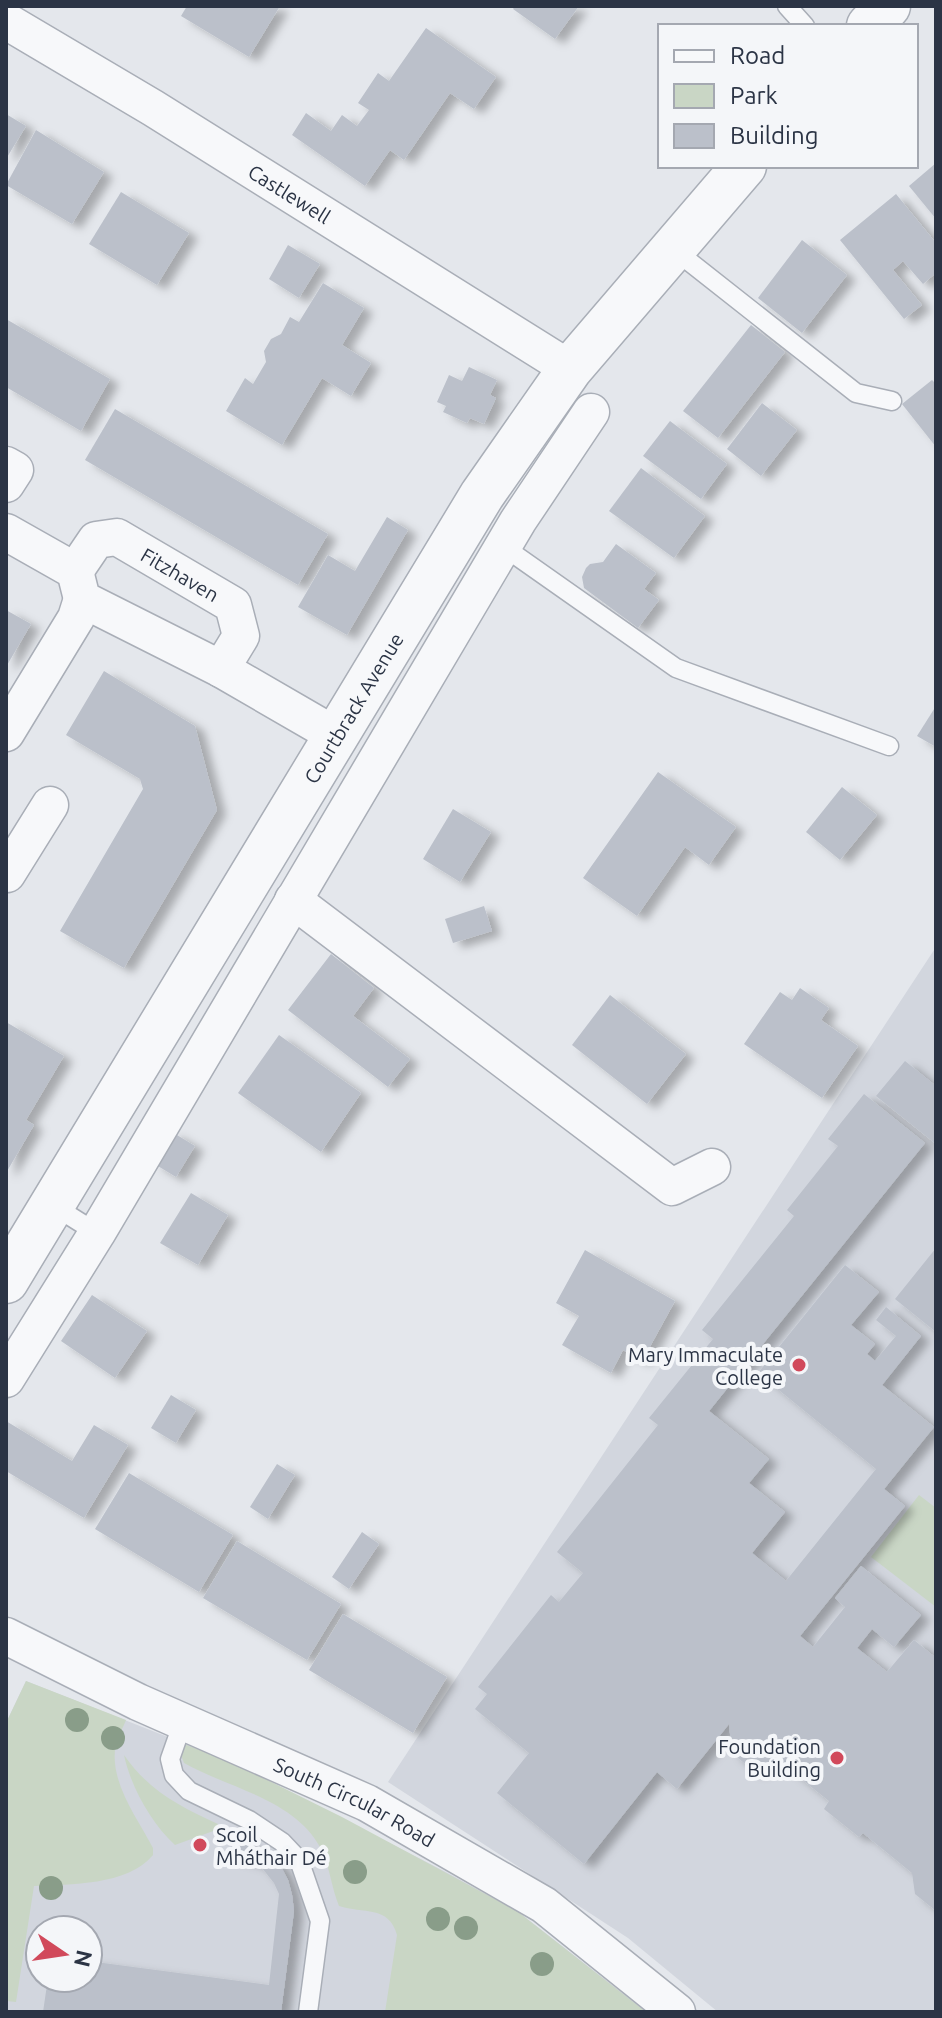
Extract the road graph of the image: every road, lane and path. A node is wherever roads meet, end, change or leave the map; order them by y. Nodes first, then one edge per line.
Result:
1 (787, 6) edge
2 (888, 6) edge
3 (6, 21) edge
4 (803, 24) edge
5 (871, 24) edge
6 (742, 168) edge
7 (672, 248) junction
8 (570, 369) junction
9 (892, 401) dead end
10 (591, 412) dead end
11 (6, 465) edge
12 (6, 484) edge
13 (482, 495) junction
14 (6, 532) edge
15 (511, 534) junction
16 (78, 585) junction
17 (221, 669) junction
18 (6, 733) edge
19 (335, 735) junction
20 (889, 746) dead end
21 (50, 805) dead end
22 (6, 875) edge
23 (293, 900) junction
24 (712, 1167) dead end
25 (54, 1206) junction
26 (97, 1233) junction
27 (6, 1281) edge
28 (6, 1379) edge
29 (6, 1636) edge
30 (183, 1722) junction
31 (308, 2012) edge
32 (677, 2012) edge

1 - 4 lane
2 - 5 street
3 - 8 street, Castlewell
6 - 7 street, Courtbrack Avenue
7 - 8 street, Courtbrack Avenue
7 - 9 lane
8 - 13 street, Courtbrack Avenue
10 - 15 street
11 - 12 street
13 - 15 street
13 - 19 street, Courtbrack Avenue
14 - 16 street
15 - 20 lane
15 - 23 street
16 - 17 street
16 - 17 street, Fitzhaven
16 - 18 street, Fitzhaven
17 - 19 street
19 - 25 street, Courtbrack Avenue
21 - 22 street
23 - 24 street
23 - 26 street
25 - 26 lane
25 - 27 street, Courtbrack Avenue
26 - 28 street
29 - 30 street, South Circular Road
30 - 31 lane
30 - 32 street, South Circular Road

